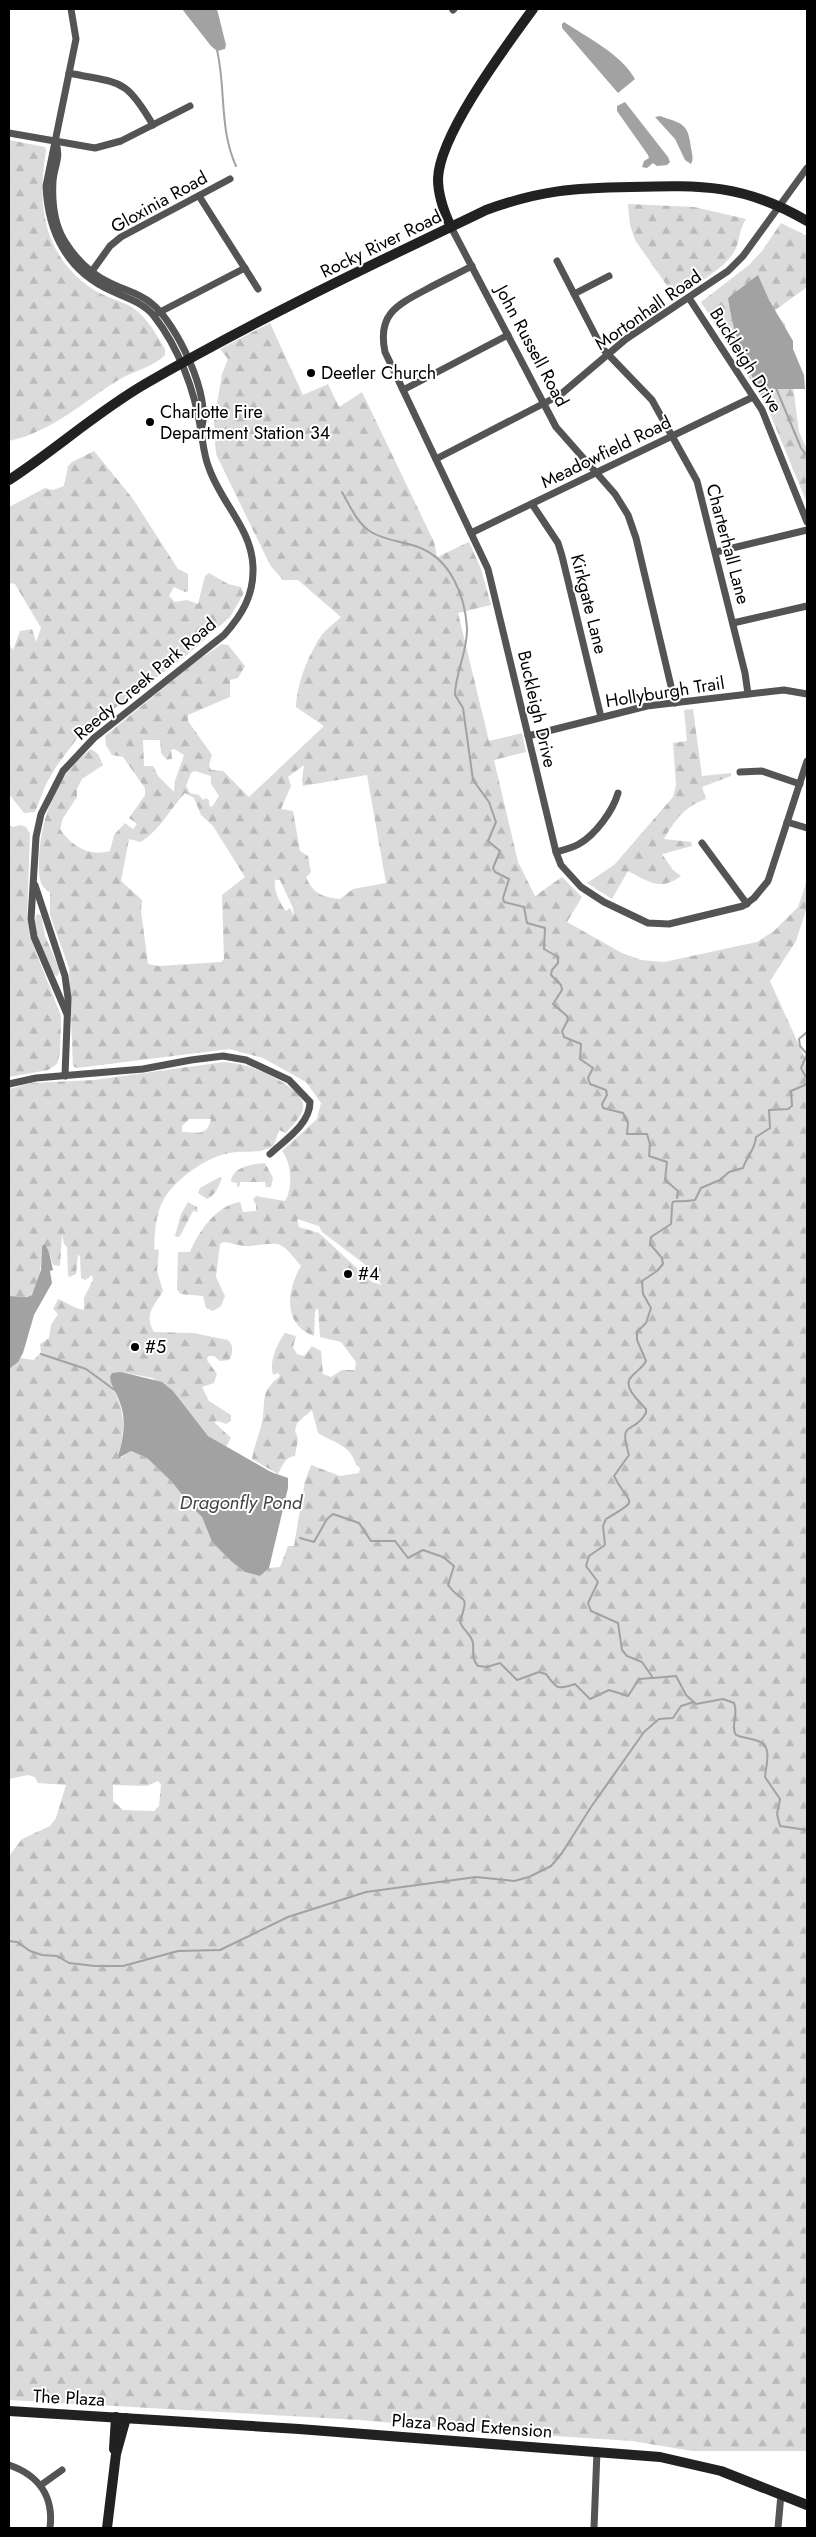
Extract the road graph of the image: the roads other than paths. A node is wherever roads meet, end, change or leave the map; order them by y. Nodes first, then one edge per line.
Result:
1 (71, 9) edge
2 (533, 9) edge
3 (69, 73) junction
4 (190, 106) dead end
5 (153, 125) junction
6 (9, 133) edge
7 (56, 143) junction
8 (807, 168) edge
9 (230, 179) dead end
10 (199, 196) junction
11 (779, 206) junction
12 (807, 221) edge
13 (451, 227) junction
14 (558, 262) dead end
15 (472, 266) junction
16 (245, 268) junction
17 (90, 275) junction
18 (610, 276) dead end
19 (258, 289) dead end
20 (574, 294) junction
21 (689, 298) junction
22 (157, 313) junction
23 (508, 335) junction
24 (607, 355) junction
25 (185, 362) junction
26 (403, 390) junction
27 (753, 397) junction
28 (544, 403) junction
29 (671, 436) junction
30 (436, 459) junction
31 (596, 473) junction
32 (9, 480) edge
33 (532, 504) junction
34 (807, 522) edge
35 (807, 530) edge
36 (471, 533) junction
37 (716, 552) junction
38 (807, 606) edge
39 (733, 623) junction
40 (748, 694) junction
41 (807, 694) edge
42 (674, 703) junction
43 (601, 717) junction
44 (528, 736) junction
45 (807, 761) edge
46 (740, 772) dead end
47 (800, 784) junction
48 (618, 793) dead end
49 (787, 822) junction
50 (807, 828) edge
51 (702, 843) dead end
52 (556, 852) junction
53 (34, 867) junction
54 (747, 904) junction
55 (67, 1014) junction
56 (65, 1076) junction
57 (9, 1084) edge
58 (270, 1154) dead end
59 (9, 2411) edge
60 (121, 2417) junction
61 (597, 2451) junction
62 (9, 2465) edge
63 (62, 2470) dead end
64 (41, 2485) junction
65 (782, 2494) junction
66 (807, 2505) edge
67 (50, 2528) edge
68 (107, 2528) edge
69 (594, 2528) edge
70 (778, 2528) edge

1 - 3 street
2 - 13 street, John Russell Road
3 - 5 street
3 - 7 street
4 - 5 street
5 - 7 street
6 - 7 street
7 - 17 street
8 - 11 street, Mortonhall Road
9 - 10 street, Gloxinia Road
10 - 16 street
10 - 17 street, Gloxinia Road
11 - 12 street, Rocky River Road
11 - 13 street, Rocky River Road
11 - 21 street, Mortonhall Road
13 - 15 street, John Russell Road
13 - 25 street, Rocky River Road
14 - 20 street, Charterhall Lane
15 - 23 street, John Russell Road
15 - 26 street, Buckleigh Drive
16 - 19 street
16 - 22 street
17 - 22 street, Reedy Creek Park Road
18 - 20 street
20 - 24 street, Charterhall Lane
21 - 24 street, Mortonhall Road
21 - 27 street, Buckleigh Drive
22 - 25 street, Reedy Creek Park Road
23 - 26 street
23 - 28 street, John Russell Road
24 - 28 street, Mortonhall Road
24 - 29 street, Charterhall Lane
25 - 32 street, Rocky River Road
25 - 53 street, Reedy Creek Park Road
26 - 30 street, Buckleigh Drive
27 - 29 street, Meadowfield Road
27 - 34 street, Buckleigh Drive
28 - 30 street, Mortonhall Road
28 - 31 street, John Russell Road
29 - 31 street, Meadowfield Road
29 - 37 street, Charterhall Lane
30 - 36 street, Buckleigh Drive
31 - 33 street, Meadowfield Road
31 - 42 street, John Russell Road
33 - 36 street, Meadowfield Road
33 - 43 street, Kirkgate Lane
35 - 37 street
36 - 44 street, Buckleigh Drive
37 - 39 street, Charterhall Lane
38 - 39 street
39 - 40 street, Charterhall Lane
40 - 41 street, Hollyburgh Trail
40 - 42 street, Hollyburgh Trail
42 - 43 street, Hollyburgh Trail
43 - 44 street, Hollyburgh Trail
44 - 52 street, Buckleigh Drive
45 - 47 street
46 - 47 street
47 - 49 street
48 - 52 street
49 - 50 street
49 - 54 street
51 - 54 street
52 - 54 street, Buckleigh Drive
53 - 55 street, Reedy Creek Park Road
53 - 55 street, Reedy Creek Park Road
55 - 56 street, Reedy Creek Park Road
56 - 57 street
56 - 58 street
59 - 60 street, The Plaza
60 - 61 street, Plaza Road Extension
60 - 68 street
61 - 65 street, Plaza Road Extension
61 - 69 street
62 - 64 street
63 - 64 street
64 - 67 street
65 - 66 street, Plaza Road Extension
65 - 70 street

